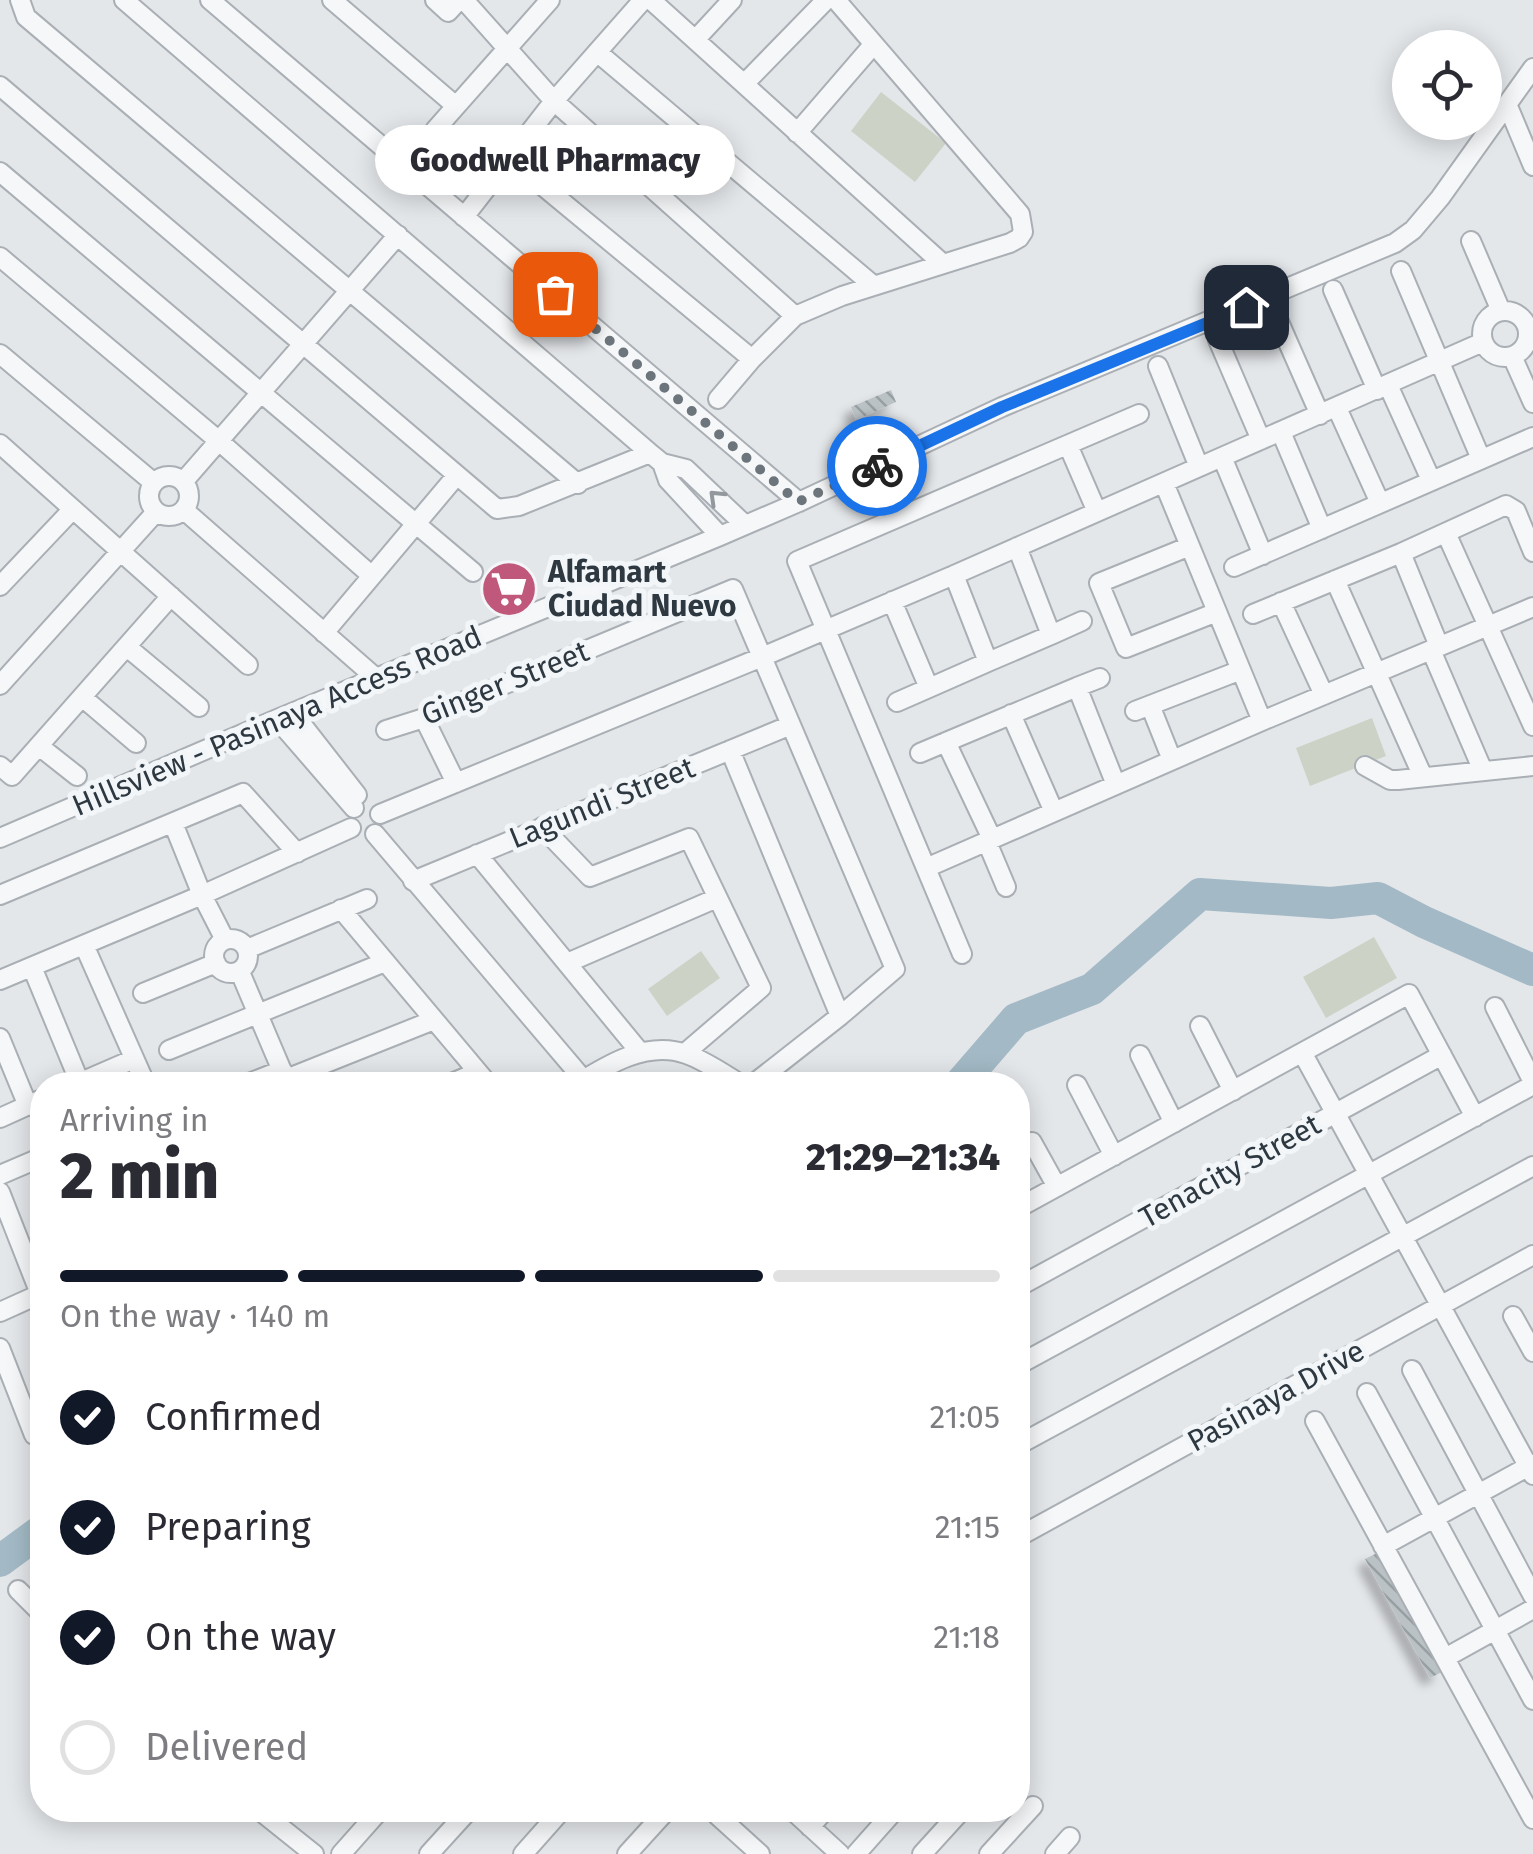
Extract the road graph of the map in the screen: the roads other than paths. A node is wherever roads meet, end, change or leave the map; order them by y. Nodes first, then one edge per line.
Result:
1 (20, 0) edge
2 (124, 0) edge
3 (210, 0) edge
4 (332, 0) edge
5 (434, 0) edge
6 (461, 0) edge
7 (550, 0) edge
8 (647, 0) edge
9 (732, 0) edge
10 (826, 0) edge
11 (836, 0) edge
12 (695, 40) junction
13 (874, 44) junction
14 (508, 48) junction
15 (597, 52) junction
16 (1533, 68) edge
17 (744, 84) junction
18 (0, 86) edge
19 (554, 101) junction
20 (1507, 104) junction
21 (456, 106) junction
22 (435, 130) dead end
23 (797, 133) junction
24 (509, 158) junction
25 (1533, 166) edge
26 (0, 172) edge
27 (464, 216) junction
28 (398, 235) junction
29 (1471, 241) dead end
30 (0, 257) edge
31 (942, 264) junction
32 (1400, 272) dead end
33 (874, 286) junction
34 (1333, 290) dead end
35 (350, 291) junction
36 (1501, 311) junction
37 (1276, 315) dead end
38 (794, 316) junction
39 (1530, 324) edge
40 (1218, 340) dead end
41 (1483, 342) junction
42 (304, 344) junction
43 (0, 354) edge
44 (1512, 356) junction
45 (752, 358) junction
46 (1439, 363) junction
47 (1158, 366) dead end
48 (1382, 388) junction
49 (261, 393) junction
50 (718, 399) dead end
51 (1533, 403) edge
52 (1328, 411) junction
53 (1139, 414) dead end
54 (1281, 432) junction
55 (1533, 437) edge
56 (1262, 440) junction
57 (220, 441) junction
58 (1068, 445) junction
59 (4, 456) edge
60 (656, 458) junction
61 (1222, 458) junction
62 (1481, 459) junction
63 (1200, 467) junction
64 (457, 475) junction
65 (1431, 480) junction
66 (184, 482) junction
67 (154, 483) junction
68 (1164, 483) junction
69 (578, 484) junction
70 (798, 502) junction
71 (1380, 503) junction
72 (73, 509) junction
73 (184, 510) junction
74 (156, 512) junction
75 (1097, 512) junction
76 (416, 524) junction
77 (745, 525) junction
78 (1322, 529) junction
79 (1446, 533) junction
80 (720, 536) junction
81 (1190, 546) junction
82 (1017, 547) junction
83 (121, 552) junction
84 (1533, 552) edge
85 (1400, 553) junction
86 (1262, 555) junction
87 (1234, 567) dead end
88 (473, 572) dead end
89 (954, 575) junction
90 (372, 576) junction
91 (1335, 580) junction
92 (0, 586) edge
93 (171, 596) junction
94 (892, 600) junction
95 (1281, 602) junction
96 (1533, 607) edge
97 (1217, 612) junction
98 (1253, 614) dead end
99 (1082, 621) dead end
100 (1487, 626) junction
101 (826, 629) junction
102 (324, 633) junction
103 (1051, 635) junction
104 (127, 647) junction
105 (1435, 648) junction
106 (762, 657) junction
107 (988, 662) junction
108 (248, 665) dead end
109 (1241, 670) junction
110 (1377, 672) junction
111 (376, 678) junction
112 (1100, 678) dead end
113 (0, 685) edge
114 (929, 688) junction
115 (1077, 688) junction
116 (1324, 694) junction
117 (82, 697) junction
118 (898, 702) dead end
119 (200, 706) dead end
120 (1012, 714) junction
121 (285, 716) junction
122 (424, 718) junction
123 (1262, 721) junction
124 (791, 725) junction
125 (1533, 726) edge
126 (386, 730) dead end
127 (946, 742) junction
128 (136, 743) dead end
129 (40, 746) junction
130 (730, 750) junction
131 (920, 753) dead end
132 (1172, 760) junction
133 (0, 766) edge
134 (1366, 766) dead end
135 (1533, 766) edge
136 (1483, 771) junction
137 (78, 776) dead end
138 (1423, 777) junction
139 (456, 783) junction
140 (1116, 785) junction
141 (358, 805) junction
142 (1054, 812) junction
143 (380, 814) junction
144 (172, 822) junction
145 (351, 828) junction
146 (542, 828) junction
147 (375, 834) junction
148 (0, 838) edge
149 (989, 841) junction
150 (297, 853) junction
151 (478, 854) junction
152 (926, 868) junction
153 (413, 880) junction
154 (1006, 887) dead end
155 (0, 895) edge
156 (202, 896) junction
157 (717, 898) junction
158 (367, 900) dead end
159 (341, 909) junction
160 (225, 940) junction
161 (84, 944) junction
162 (247, 949) junction
163 (962, 954) dead end
164 (385, 962) junction
165 (216, 963) junction
166 (567, 964) junction
167 (32, 966) junction
168 (240, 972) junction
169 (0, 980) edge
170 (143, 993) dead end
171 (1496, 1007) dead end
172 (258, 1014) junction
173 (840, 1016) junction
174 (434, 1020) junction
175 (1200, 1026) dead end
176 (0, 1038) edge
177 (170, 1050) dead end
178 (639, 1051) junction
179 (685, 1053) junction
180 (1302, 1054) junction
181 (1442, 1055) junction
182 (1140, 1056) dead end
183 (134, 1058) junction
184 (72, 1072) edge
185 (103, 1072) edge
186 (140, 1072) edge
187 (282, 1072) edge
188 (300, 1072) edge
189 (477, 1072) edge
190 (571, 1072) edge
191 (598, 1072) edge
192 (719, 1072) edge
193 (769, 1072) edge
194 (1533, 1083) edge
195 (1078, 1085) dead end
196 (1234, 1092) junction
197 (30, 1093) edge
198 (30, 1104) edge
199 (1335, 1114) junction
200 (1475, 1117) junction
201 (0, 1118) edge
202 (1174, 1123) junction
203 (1032, 1142) dead end
204 (1114, 1156) junction
205 (30, 1162) edge
206 (1533, 1166) edge
207 (0, 1175) edge
208 (1369, 1175) junction
209 (1057, 1187) junction
210 (0, 1192) edge
211 (1030, 1202) edge
212 (1402, 1236) junction
213 (1533, 1254) edge
214 (30, 1266) edge
215 (1030, 1280) edge
216 (30, 1300) edge
217 (1440, 1306) junction
218 (0, 1312) edge
219 (1513, 1316) dead end
220 (0, 1348) edge
221 (1533, 1352) edge
222 (1030, 1359) edge
223 (1412, 1370) dead end
224 (1367, 1393) dead end
225 (1315, 1421) dead end
226 (30, 1425) edge
227 (1030, 1438) edge
228 (1531, 1468) edge
229 (1479, 1493) junction
230 (1434, 1518) junction
231 (1030, 1530) edge
232 (1383, 1546) junction
233 (18, 1590) dead end
234 (1533, 1596) edge
235 (30, 1602) edge
236 (1533, 1609) edge
237 (1495, 1630) junction
238 (1445, 1658) junction
239 (1533, 1700) edge
240 (1526, 1788) edge
241 (1033, 1806) dead end
242 (1030, 1809) edge
243 (1533, 1818) edge
244 (279, 1822) edge
245 (369, 1822) edge
246 (458, 1822) edge
247 (551, 1822) edge
248 (656, 1822) edge
249 (725, 1822) edge
250 (806, 1822) edge
251 (814, 1822) edge
252 (884, 1822) edge
253 (951, 1822) edge
254 (1018, 1822) edge
255 (810, 1826) junction
256 (1070, 1837) dead end
257 (314, 1854) edge
258 (341, 1854) edge
259 (429, 1854) edge
260 (523, 1854) edge
261 (626, 1854) edge
262 (760, 1854) edge
263 (840, 1854) edge
264 (856, 1854) edge
265 (922, 1854) edge
266 (989, 1854) edge
267 (1055, 1854) edge

1 - 35 street
2 - 28 street
3 - 27 street
4 - 21 street
5 - 6 street
6 - 14 street
7 - 14 street
8 - 12 street
8 - 15 street
9 - 12 street
10 - 17 street
11 - 13 street
12 - 17 street
13 - 23 street
13 - 31 street
14 - 19 street
14 - 21 street
15 - 19 street
15 - 33 street
16 - 20 street, Hillsview - Pasinaya Access Road
17 - 23 street
18 - 42 street
19 - 24 street
19 - 38 street
20 - 25 street
20 - 70 street, Hillsview - Pasinaya Access Road
21 - 22 street
23 - 31 street
24 - 27 street
24 - 45 street
26 - 49 street
27 - 70 street
28 - 35 street
28 - 60 street
29 - 36 street
30 - 57 street
31 - 33 street
32 - 46 street
33 - 38 street
34 - 48 street
35 - 42 street
35 - 69 street
36 - 39 street
36 - 41 street
37 - 52 street
38 - 45 street
39 - 44 street
40 - 56 street
41 - 44 street
41 - 46 street
42 - 49 street
42 - 64 street
43 - 67 street
44 - 51 street
45 - 50 street
46 - 48 street
46 - 62 street
47 - 63 street
48 - 52 street
48 - 65 street
49 - 57 street
49 - 76 street
52 - 54 street
52 - 71 street
53 - 58 street
54 - 56 street
54 - 78 street
55 - 62 street
56 - 61 street
57 - 66 street
57 - 90 street
58 - 75 street
58 - 101 street
59 - 72 street
60 - 69 street
77 -> 60 street
60 - 80 street
61 - 63 street
61 - 86 street
62 - 65 street
63 - 68 street
64 - 69 street
64 - 76 street
65 - 71 street
66 - 67 street
66 - 73 street
67 - 74 street
68 - 75 street
68 - 81 street
70 - 77 street, Hillsview - Pasinaya Access Road
71 - 78 street
72 - 83 street
72 - 92 street
73 - 74 street
73 - 102 street
74 - 83 street
75 - 82 street
76 - 88 street
76 - 90 street
77 - 80 street, Hillsview - Pasinaya Access Road
78 - 86 street
79 - 84 street
79 - 85 street
79 - 100 street
80 - 111 street, Hillsview - Pasinaya Access Road
81 - 97 street
81 - 97 street
82 - 89 street
82 - 103 street
83 - 93 street
83 - 113 street
85 - 91 street
85 - 105 street
86 - 87 street
89 - 94 street
89 - 107 street
90 - 102 street
91 - 95 street
91 - 110 street
93 - 104 street
93 - 108 street
94 - 101 street
94 - 114 street
95 - 98 street
95 - 116 street
96 - 100 street
97 - 109 street
99 - 103 street
100 - 105 street
100 - 125 street
101 - 106 street
101 - 152 street
102 - 111 street
103 - 107 street
104 - 117 street
104 - 119 street
105 - 110 street
105 - 136 street
106 - 122 street, Ginger Street
106 - 124 street
106 - 139 street
107 - 114 street
109 - 123 street
109 - 132 street
110 - 116 street
110 - 138 street
111 - 121 street, Hillsview - Pasinaya Access Road
112 - 115 street
114 - 118 street
115 - 120 street
115 - 140 street
116 - 123 street
117 - 128 street
117 - 129 street
120 - 127 street
120 - 142 street
121 - 141 street
121 - 148 street, Hillsview - Pasinaya Access Road
122 - 126 street, Ginger Street
122 - 139 street
123 - 132 street
124 - 130 street, Lagundi Street
124 - 173 street
127 - 131 street
127 - 149 street
129 - 133 street
129 - 137 street
130 - 146 street, Lagundi Street
130 - 173 street
132 - 140 street
134 - 138 street
135 - 136 street
136 - 138 street
139 - 143 street
140 - 142 street
141 - 143 street
141 - 145 street
142 - 149 street
143 - 147 street
144 - 150 street
144 - 155 street
144 - 156 street
145 - 147 street
145 - 150 street
146 - 151 street, Lagundi Street
146 - 157 street
147 - 153 street
149 - 152 street
149 - 154 street
150 - 156 street
151 - 153 street, Lagundi Street
151 - 166 street
152 - 163 street
153 - 190 street
156 - 160 street
156 - 161 street
157 - 166 street
157 - 179 street
158 - 159 street
159 - 162 street
159 - 164 street
160 - 162 street
160 - 165 street
161 - 167 street
161 - 183 street
162 - 168 street
164 - 172 street
164 - 174 street
165 - 168 street
165 - 170 street
166 - 178 street
167 - 169 street
167 - 184 street
168 - 172 street
171 - 194 street
172 - 177 street
172 - 187 street
173 - 193 street
174 - 188 street
174 - 189 street
175 - 196 street
176 - 197 street
178 - 179 street
178 - 191 street
179 - 192 street
180 - 181 street
180 - 196 street
180 - 199 street
181 - 199 street, Tenacity Street
181 - 200 street
182 - 202 street
183 - 185 street
183 - 186 street
194 - 200 street
195 - 204 street
196 - 202 street
198 - 201 street
199 - 208 street
199 - 215 street, Tenacity Street
200 - 208 street
202 - 204 street
203 - 209 street
204 - 209 street
205 - 207 street
206 - 212 street
208 - 212 street
208 - 222 street
209 - 211 street
210 - 214 street
212 - 217 street
212 - 227 street
213 - 217 street, Pasinaya Drive
216 - 218 street
217 - 228 street
217 - 231 street, Pasinaya Drive
219 - 221 street
220 - 226 street
223 - 229 street
224 - 230 street
225 - 232 street
228 - 229 street
229 - 230 street
229 - 234 street
230 - 232 street
230 - 237 street
232 - 238 street
233 - 235 street
236 - 237 street
237 - 238 street
237 - 239 street
238 - 240 street
240 - 243 street
241 - 242 street
244 - 257 street
245 - 258 street
246 - 259 street
247 - 260 street
248 - 261 street
249 - 262 street
250 - 255 street
251 - 255 street
252 - 264 street
253 - 265 street
254 - 266 street
255 - 263 street
256 - 267 street

